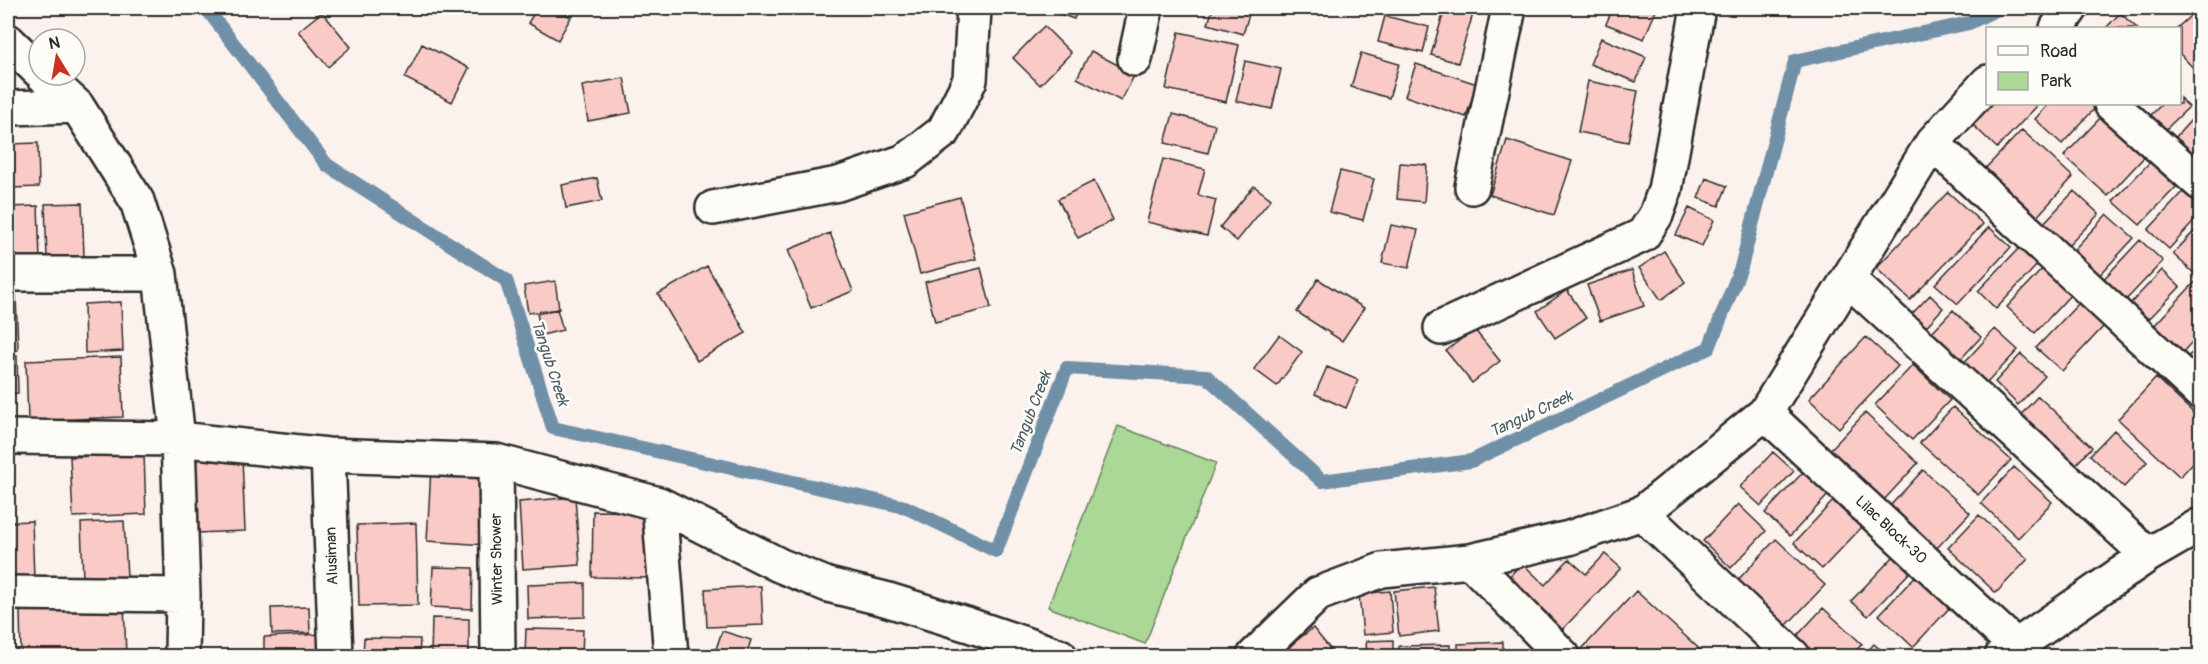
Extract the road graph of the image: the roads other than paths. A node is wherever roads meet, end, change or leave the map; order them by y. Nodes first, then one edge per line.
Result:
1 (974, 8) edge
2 (1146, 8) edge
3 (1509, 8) edge
4 (1698, 8) edge
5 (2071, 8) edge
6 (2058, 27) edge
7 (8, 42) edge
8 (1134, 58) dead end
9 (27, 60) edge
10 (1986, 84) edge
11 (56, 87) edge
12 (2112, 105) edge
13 (77, 106) junction
14 (8, 108) edge
15 (1932, 143) junction
16 (2200, 183) edge
17 (1472, 187) dead end
18 (713, 208) dead end
19 (160, 273) junction
20 (8, 274) edge
21 (1849, 280) junction
22 (1441, 328) dead end
23 (2200, 392) edge
24 (1765, 413) junction
25 (8, 437) edge
26 (178, 439) junction
27 (328, 455) junction
28 (496, 461) junction
29 (659, 504) junction
30 (1642, 513) junction
31 (2200, 525) edge
32 (2148, 555) junction
33 (1470, 561) junction
34 (8, 593) edge
35 (183, 595) junction
36 (2009, 652) edge
37 (182, 657) edge
38 (336, 657) edge
39 (498, 657) edge
40 (671, 657) edge
41 (1060, 657) edge
42 (1254, 657) edge
43 (1563, 657) edge
44 (1792, 657) edge

1 - 18 street
2 - 8 street
3 - 17 street
4 - 22 street
5 - 6 street
7 - 9 street
10 - 15 street
11 - 13 street
12 - 16 street
13 - 14 street
13 - 19 street
15 - 21 street
15 - 23 street
19 - 20 street
19 - 26 street
21 - 24 street
21 - 32 street
24 - 30 street
24 - 36 street, Lilac Block-30
25 - 26 street
26 - 27 street
26 - 35 street
27 - 28 street
27 - 38 street, Alusiman
28 - 29 street
28 - 39 street, Winter Shower
29 - 40 street
29 - 41 street
30 - 33 street
30 - 44 street
31 - 32 street
32 - 36 street
33 - 42 street
33 - 43 street
34 - 35 street
35 - 37 street

